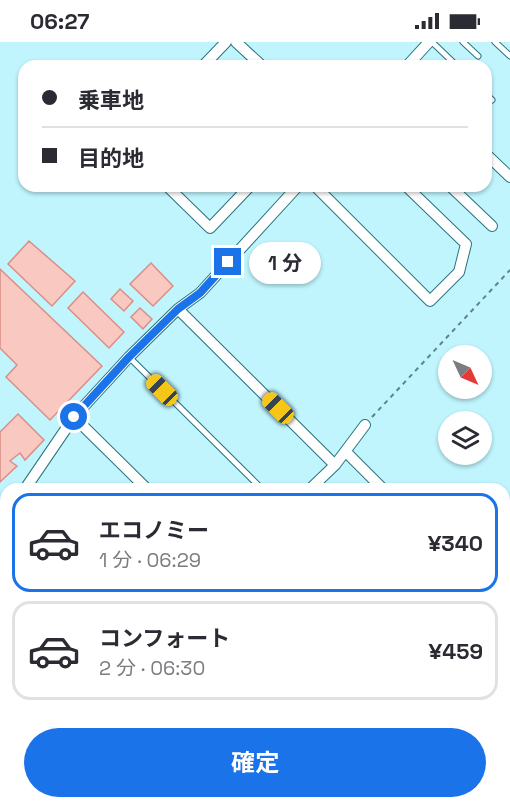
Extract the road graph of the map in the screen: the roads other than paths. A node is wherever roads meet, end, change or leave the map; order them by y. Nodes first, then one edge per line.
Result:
1 (226, 42) edge
2 (236, 42) edge
3 (430, 42) edge
4 (463, 42) edge
5 (495, 42) edge
6 (478, 56) dead end
7 (510, 56) edge
8 (209, 60) edge
9 (256, 60) edge
10 (413, 60) edge
11 (450, 60) edge
12 (492, 160) edge
13 (510, 177) edge
14 (176, 192) edge
15 (244, 192) edge
16 (293, 192) edge
17 (321, 192) edge
18 (412, 192) edge
19 (456, 192) edge
20 (492, 226) dead end
21 (178, 309) junction
22 (129, 357) junction
23 (74, 417) junction
24 (365, 425) road end
25 (346, 452) junction
26 (335, 465) junction
27 (29, 483) edge
28 (141, 483) edge
29 (256, 483) edge
30 (316, 483) edge
31 (377, 483) edge

1 - 8 street
2 - 9 street
3 - 10 street
3 - 11 lane
4 - 6 lane
5 - 7 lane
12 - 13 street
14 - 15 street
16 - 21 street
17 - 18 street
19 - 20 street
21 - 22 street
21 - 26 street
22 - 23 street
22 - 29 lane
23 - 27 street
23 - 28 street
24 - 25 street
25 - 26 street
25 - 31 street
26 - 30 street

